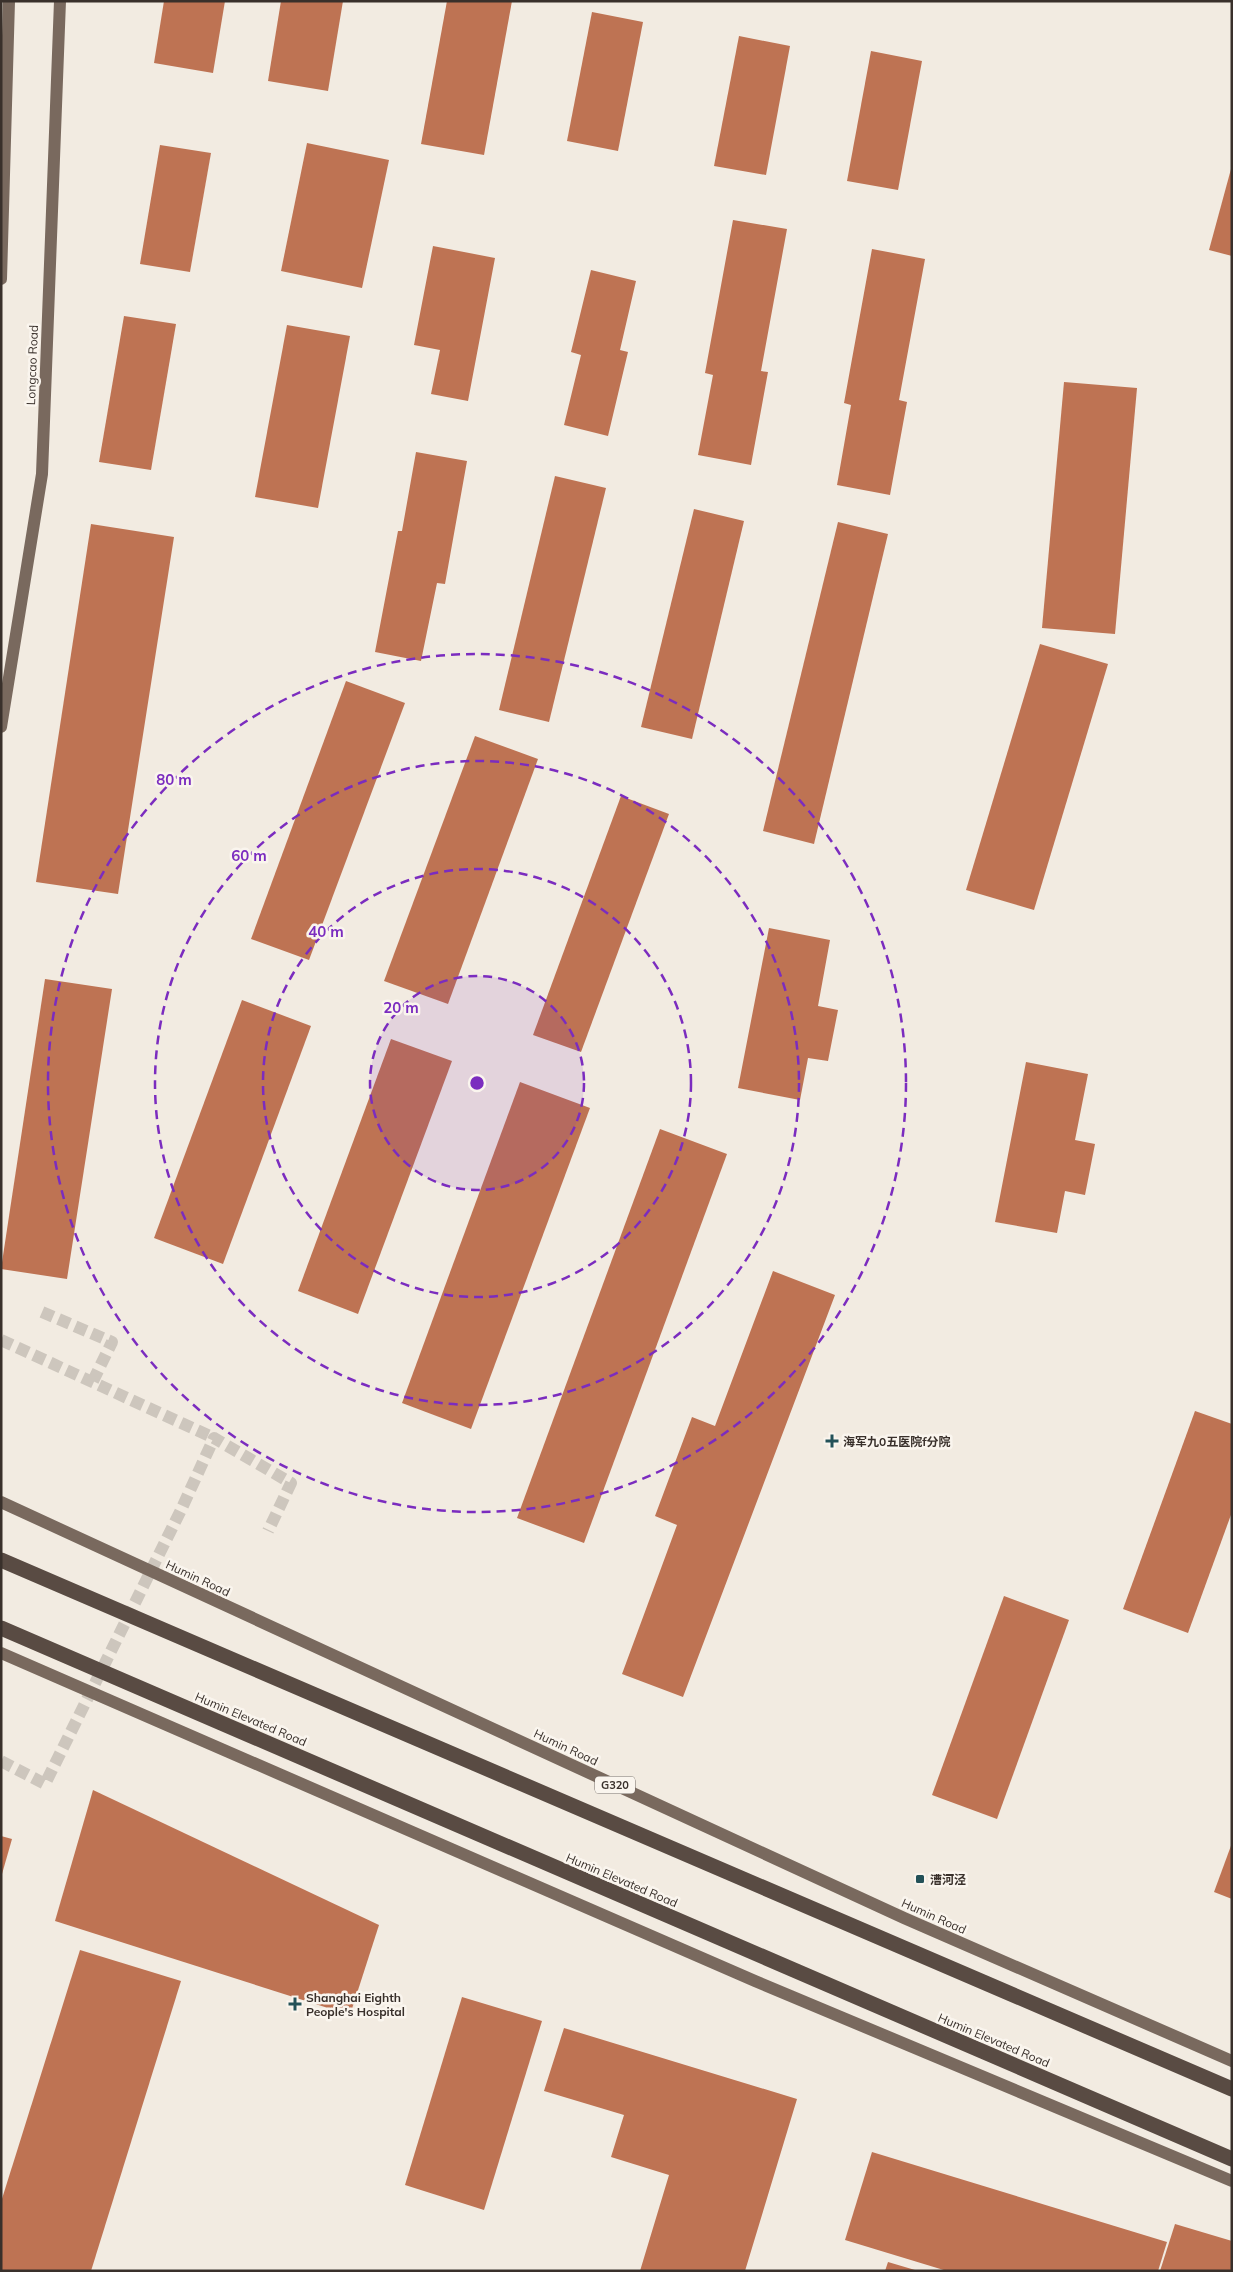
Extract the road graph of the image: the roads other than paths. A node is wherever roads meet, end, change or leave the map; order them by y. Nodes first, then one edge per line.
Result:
1 (9, 1) edge
2 (60, 1) edge
3 (1, 279) edge
4 (1, 727) edge
5 (1, 1502) edge
6 (1, 1560) edge
7 (1, 1628) edge
8 (1, 1653) edge
9 (1232, 2061) edge
10 (1232, 2089) edge
11 (1232, 2159) edge
12 (1232, 2181) edge

1 - 3 main road
2 - 4 main road, Longcao Road
5 - 9 main road, Humin Road / G320
6 - 10 highway, bridge
7 - 11 highway, Humin Elevated Road, bridge
8 - 12 main road

